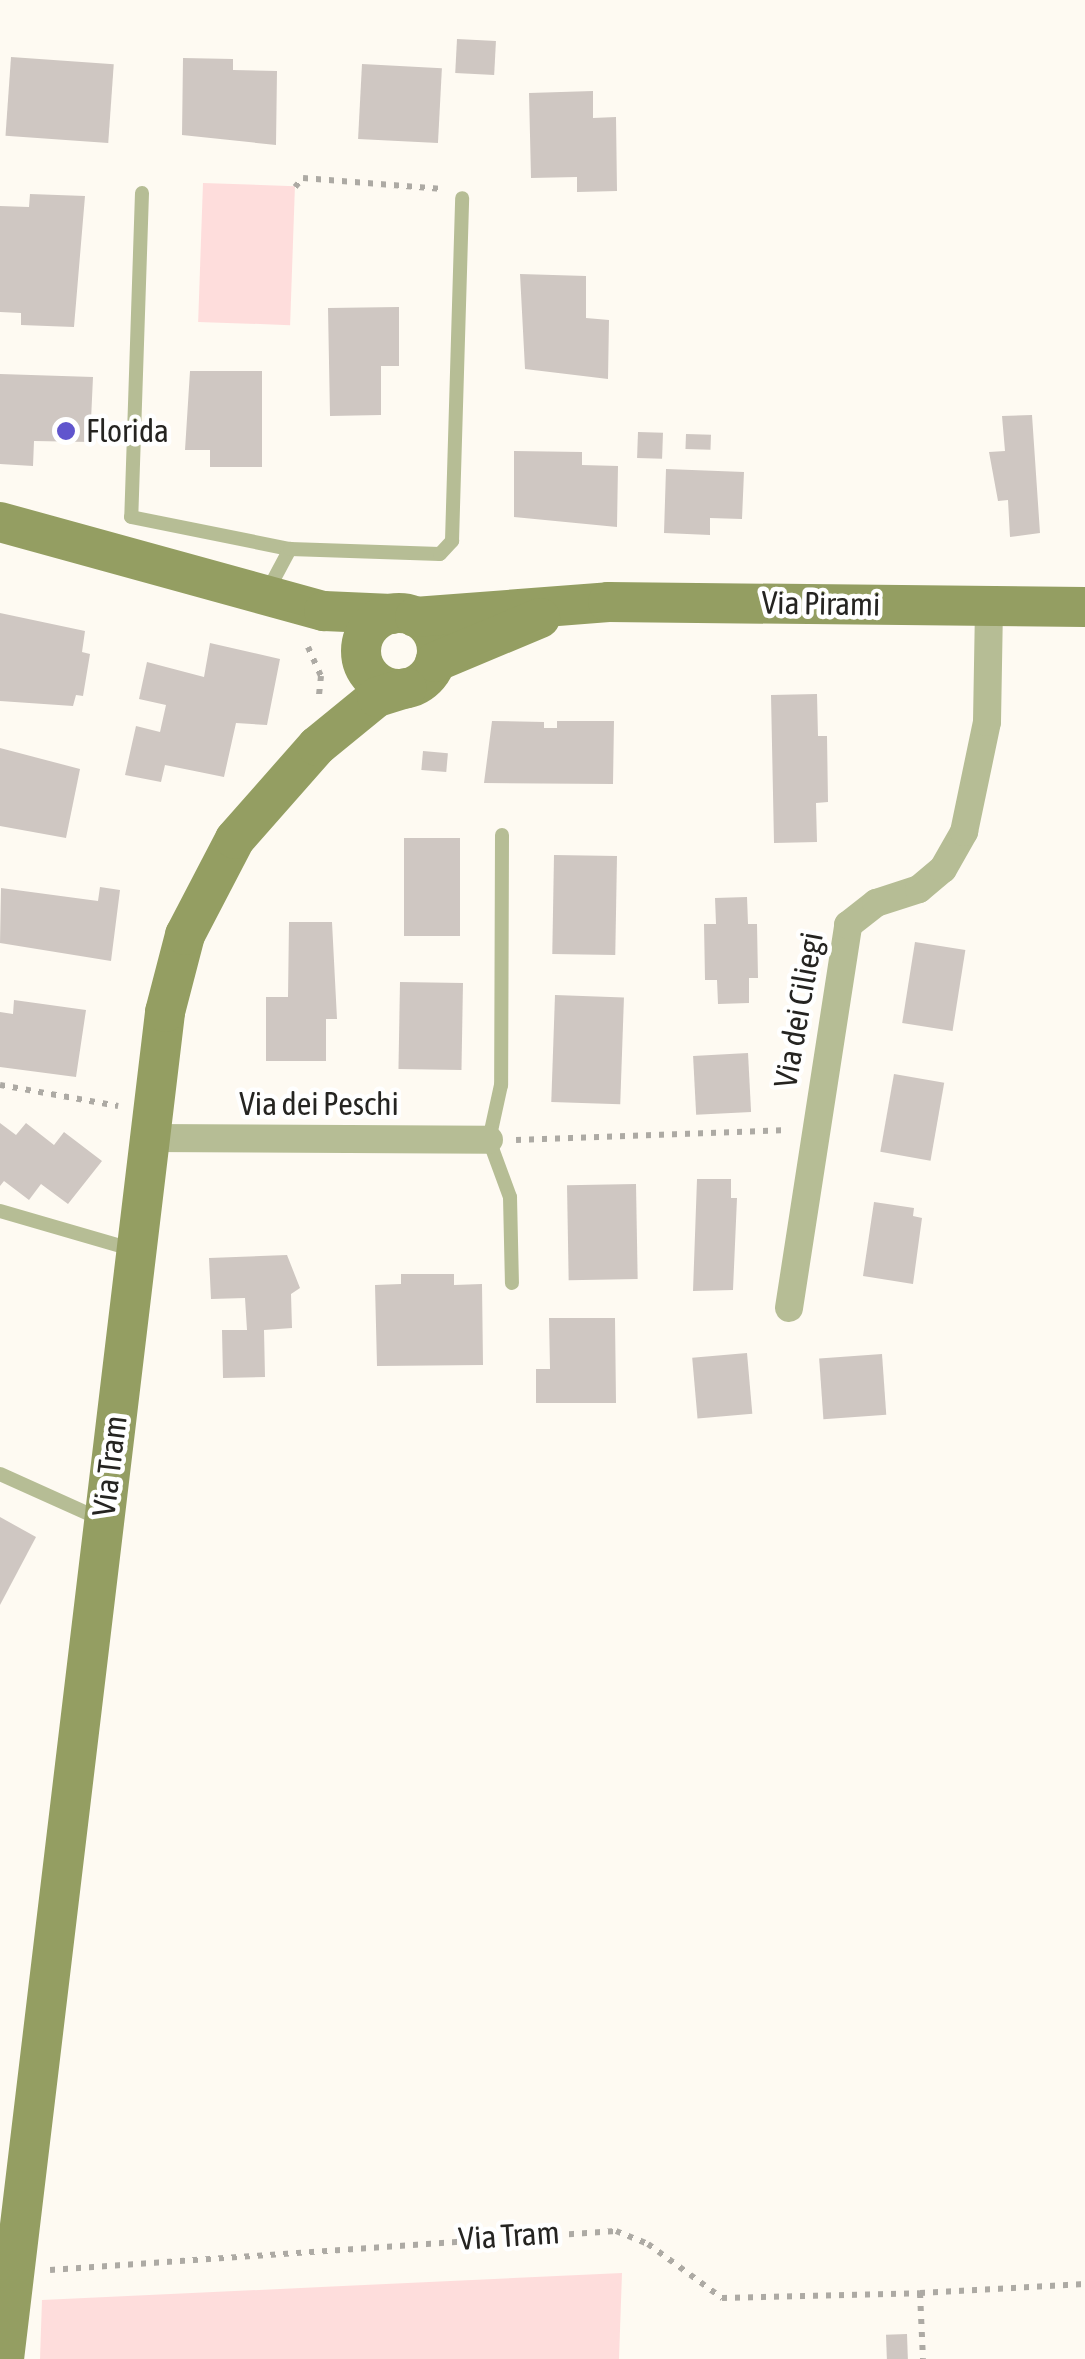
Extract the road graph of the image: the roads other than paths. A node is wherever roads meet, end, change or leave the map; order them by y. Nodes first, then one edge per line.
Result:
1 (142, 193) dead end
2 (462, 198) road end
3 (0, 522) edge
4 (290, 549) junction
5 (264, 597) junction
6 (989, 606) junction
7 (1085, 607) edge
8 (558, 610) junction
9 (324, 611) junction
10 (404, 615) junction
11 (364, 658) junction
12 (421, 675) junction
13 (349, 720) junction
14 (502, 835) dead end
15 (141, 1123) junction
16 (488, 1140) junction
17 (0, 1211) edge
18 (135, 1251) junction
19 (512, 1283) dead end
20 (788, 1308) dead end
21 (0, 1474) edge
22 (104, 1520) junction
23 (4, 2359) edge

1 - 4 lane
2 - 4 lane
3 - 5 street, Via Pirami
4 - 5 lane
5 - 9 street, Via Pirami
6 - 7 street, Via Pirami
6 - 8 street, Via Pirami
6 - 20 street, Via dei Ciliegi
8 - 10 street, Via Pirami
8 - 12 street, Via Pirami
9 - 10 street, Via Pirami
9 - 11 street, Via Pirami
10 - 11 street
10 - 12 street
11 - 12 street, Via Pirami
11 - 13 street, Via Tram
12 - 13 street, Via Tram
13 - 15 street, Via Tram
14 - 16 lane
15 - 16 street, Via dei Peschi
15 - 18 street, Via Tram
16 - 19 lane
17 - 18 lane
18 - 22 street, Via Tram
21 - 22 lane
22 - 23 street, Via Tram

